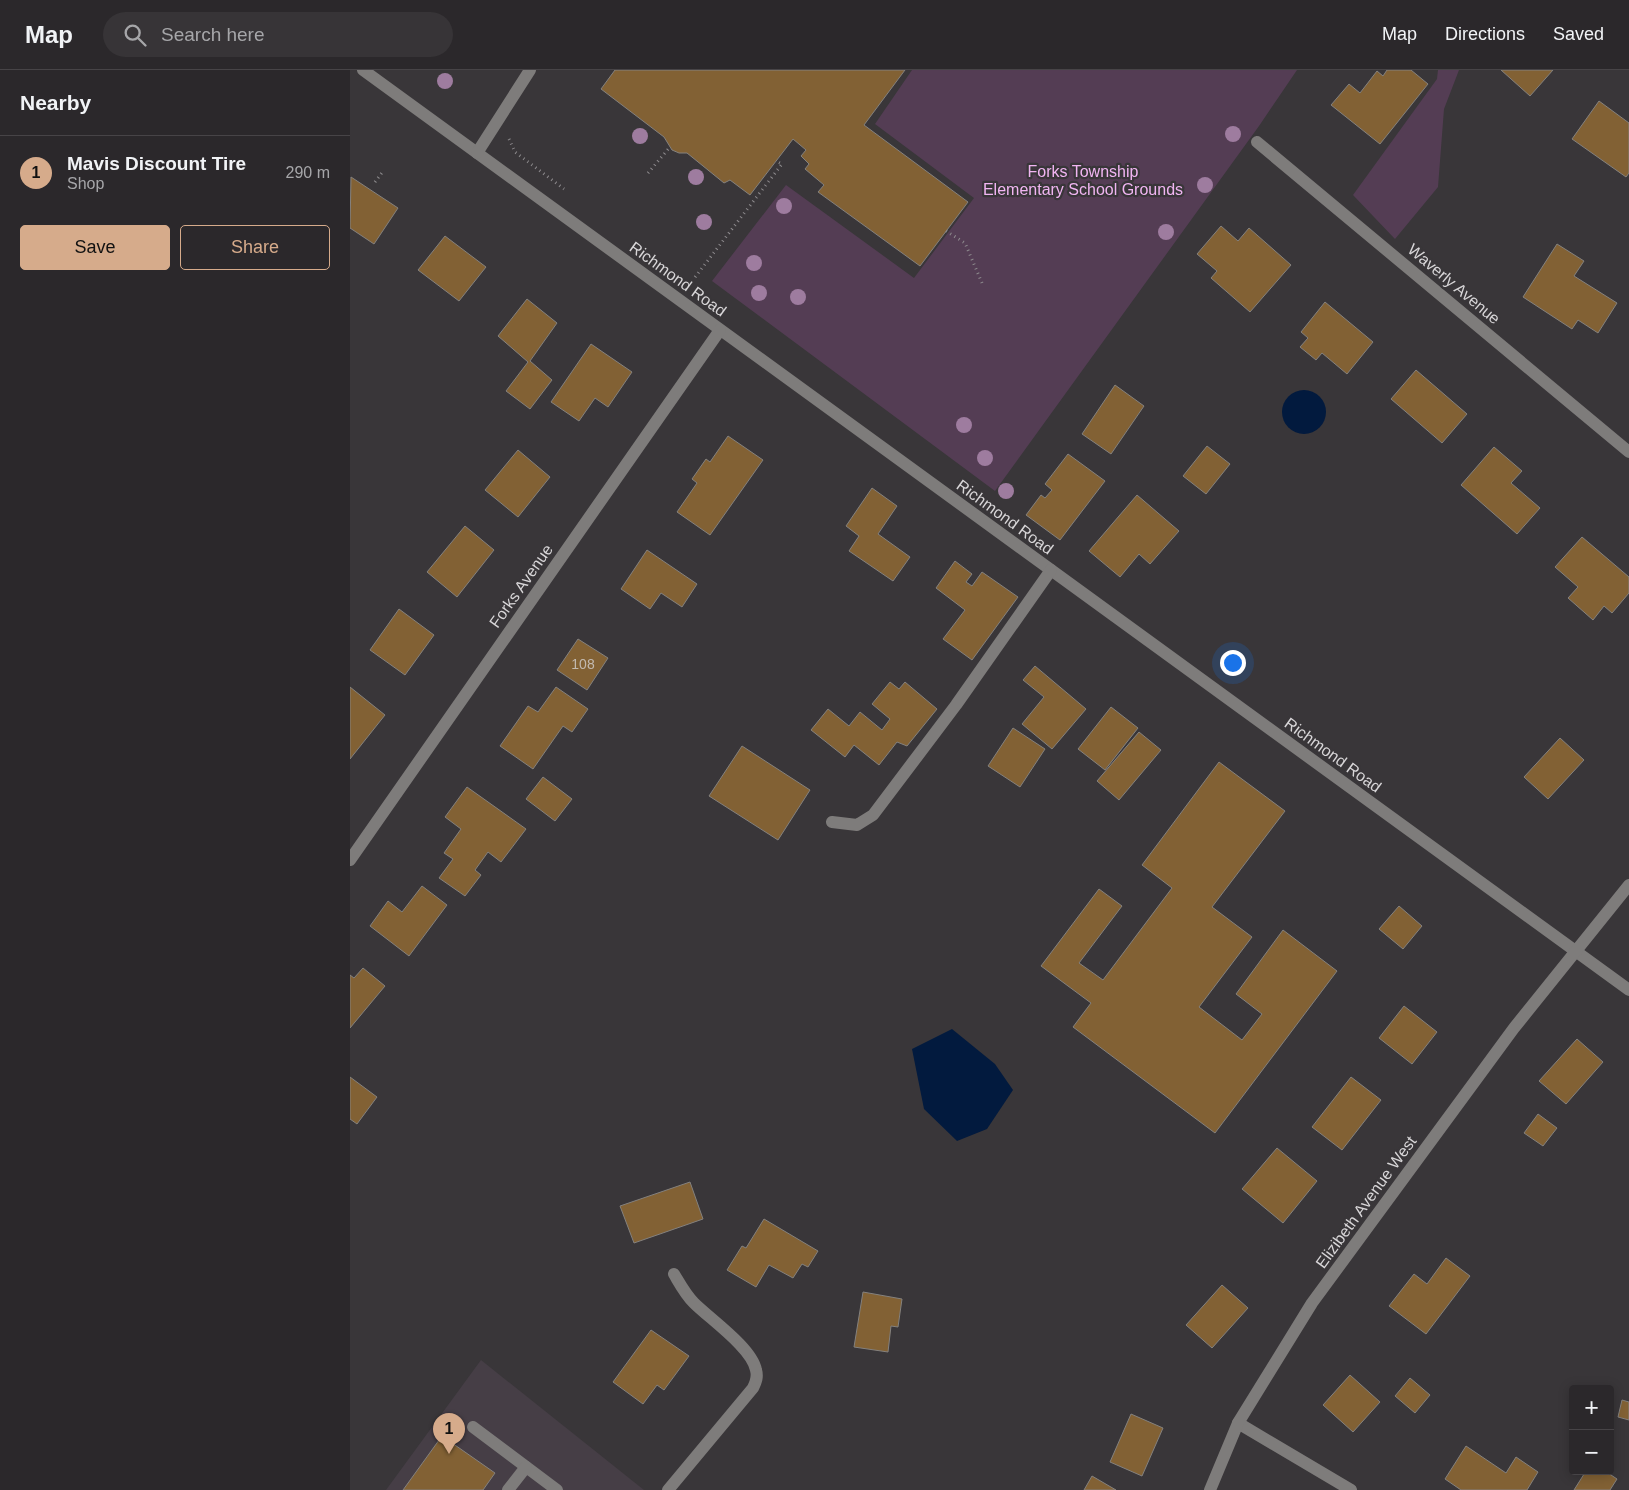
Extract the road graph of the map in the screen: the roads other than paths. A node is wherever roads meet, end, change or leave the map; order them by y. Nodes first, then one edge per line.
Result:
1 (362, 70) edge
2 (530, 70) edge
3 (1257, 142) dead end
4 (477, 153) junction
5 (720, 330) junction
6 (1629, 452) edge
7 (1051, 570) junction
8 (832, 822) dead end
9 (350, 860) edge
10 (1629, 885) edge
11 (1575, 951) junction
12 (1629, 990) edge
13 (674, 1274) dead end
14 (1238, 1423) junction
15 (473, 1427) dead end
16 (526, 1467) junction
17 (508, 1490) edge
18 (557, 1490) edge
19 (668, 1490) edge
20 (1210, 1490) edge
21 (1352, 1490) edge

1 - 4 street, Richmond Road
2 - 4 street
3 - 6 street, Waverly Avenue
4 - 5 street, Richmond Road
5 - 7 street, Richmond Road
5 - 9 street, Forks Avenue
7 - 8 street
7 - 11 street, Richmond Road
10 - 11 street, Elizibeth Avenue West
11 - 12 street, Richmond Road
11 - 14 street, Elizibeth Avenue West
13 - 19 street
14 - 20 street, Elizibeth Avenue West
14 - 21 street
15 - 16 street
16 - 17 street
16 - 18 street

